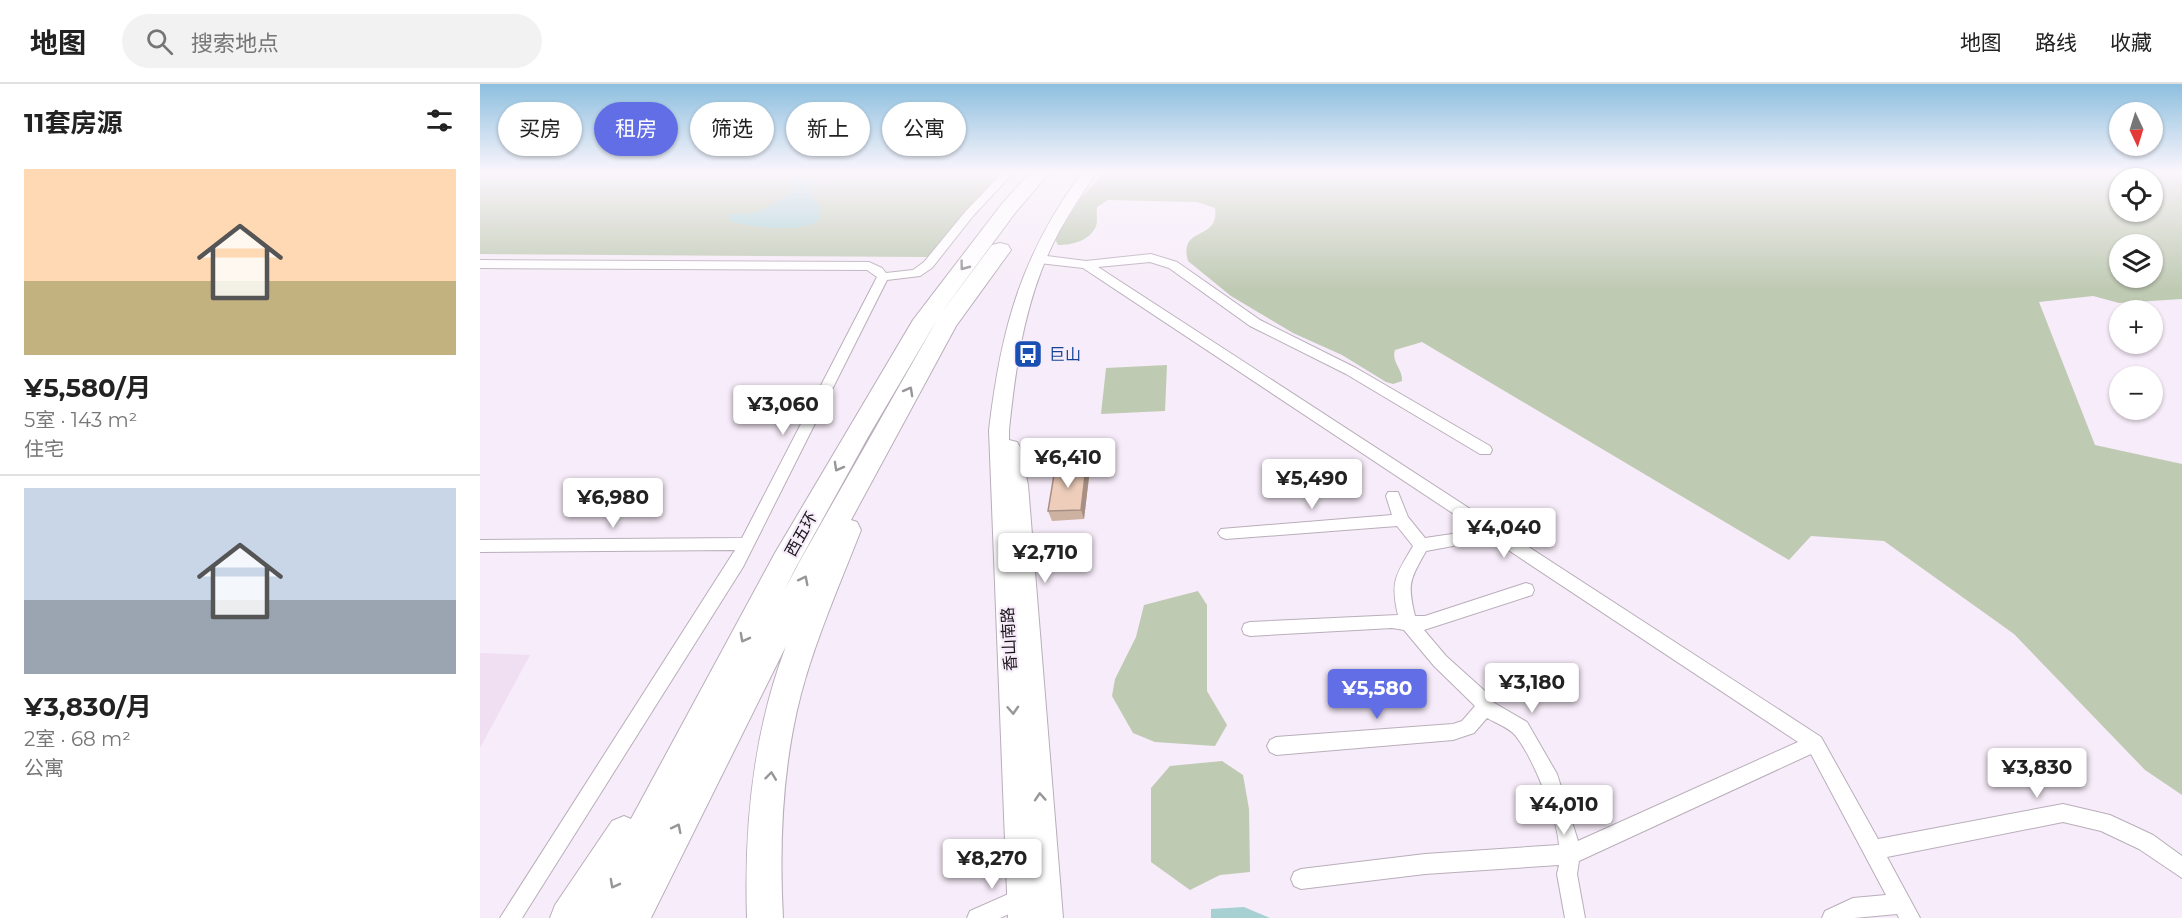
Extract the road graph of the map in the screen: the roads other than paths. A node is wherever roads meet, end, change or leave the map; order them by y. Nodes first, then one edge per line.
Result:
1 (972, 211) edge
2 (1007, 211) edge
3 (1031, 211) edge
4 (1063, 211) edge
5 (1039, 259) junction
6 (480, 264) edge
7 (1086, 265) junction
8 (882, 277) junction
9 (885, 434) junction
10 (1485, 450) dead end
11 (1393, 496) dead end
12 (1401, 520) junction
13 (1481, 524) junction
14 (1226, 533) dead end
15 (746, 544) junction
16 (1421, 545) junction
17 (480, 546) edge
18 (1526, 590) dead end
19 (1409, 624) junction
20 (1250, 629) dead end
21 (1485, 707) junction
22 (706, 709) junction
23 (1815, 743) junction
24 (1276, 746) dead end
25 (767, 810) junction
26 (1873, 850) junction
27 (1570, 855) junction
28 (2182, 868) edge
29 (1301, 879) dead end
30 (1022, 908) edge
31 (1906, 910) edge
32 (510, 918) edge
33 (567, 918) edge
34 (597, 918) edge
35 (632, 918) edge
36 (765, 918) edge
37 (785, 918) edge
38 (977, 918) edge
39 (1049, 918) edge
40 (1575, 918) edge
41 (1832, 918) edge

1 - 8 street
2 -> 22 highway, 西五环
9 -> 3 highway, 西五环
4 - 5 main road, 香山南路
5 - 7 street
5 -> 30 main road, 香山南路
39 -> 5 main road, 香山南路
6 - 8 street
7 - 10 street
7 - 13 street
8 - 15 street
25 -> 9 highway
35 -> 9 highway, 西五环
11 - 12 street
12 - 14 street
12 - 16 street
13 - 16 street
13 - 23 street
15 - 17 street
15 - 32 street
16 - 19 street
18 - 19 street
19 - 20 street
19 - 21 street
21 - 24 street
21 - 27 street
22 - 33 highway
22 -> 34 highway, 西五环
23 - 26 street
23 - 27 street
25 - 36 highway
25 - 37 highway
26 - 28 street
26 - 31 street
27 - 29 street
27 - 40 street
30 - 38 street
31 - 41 street

